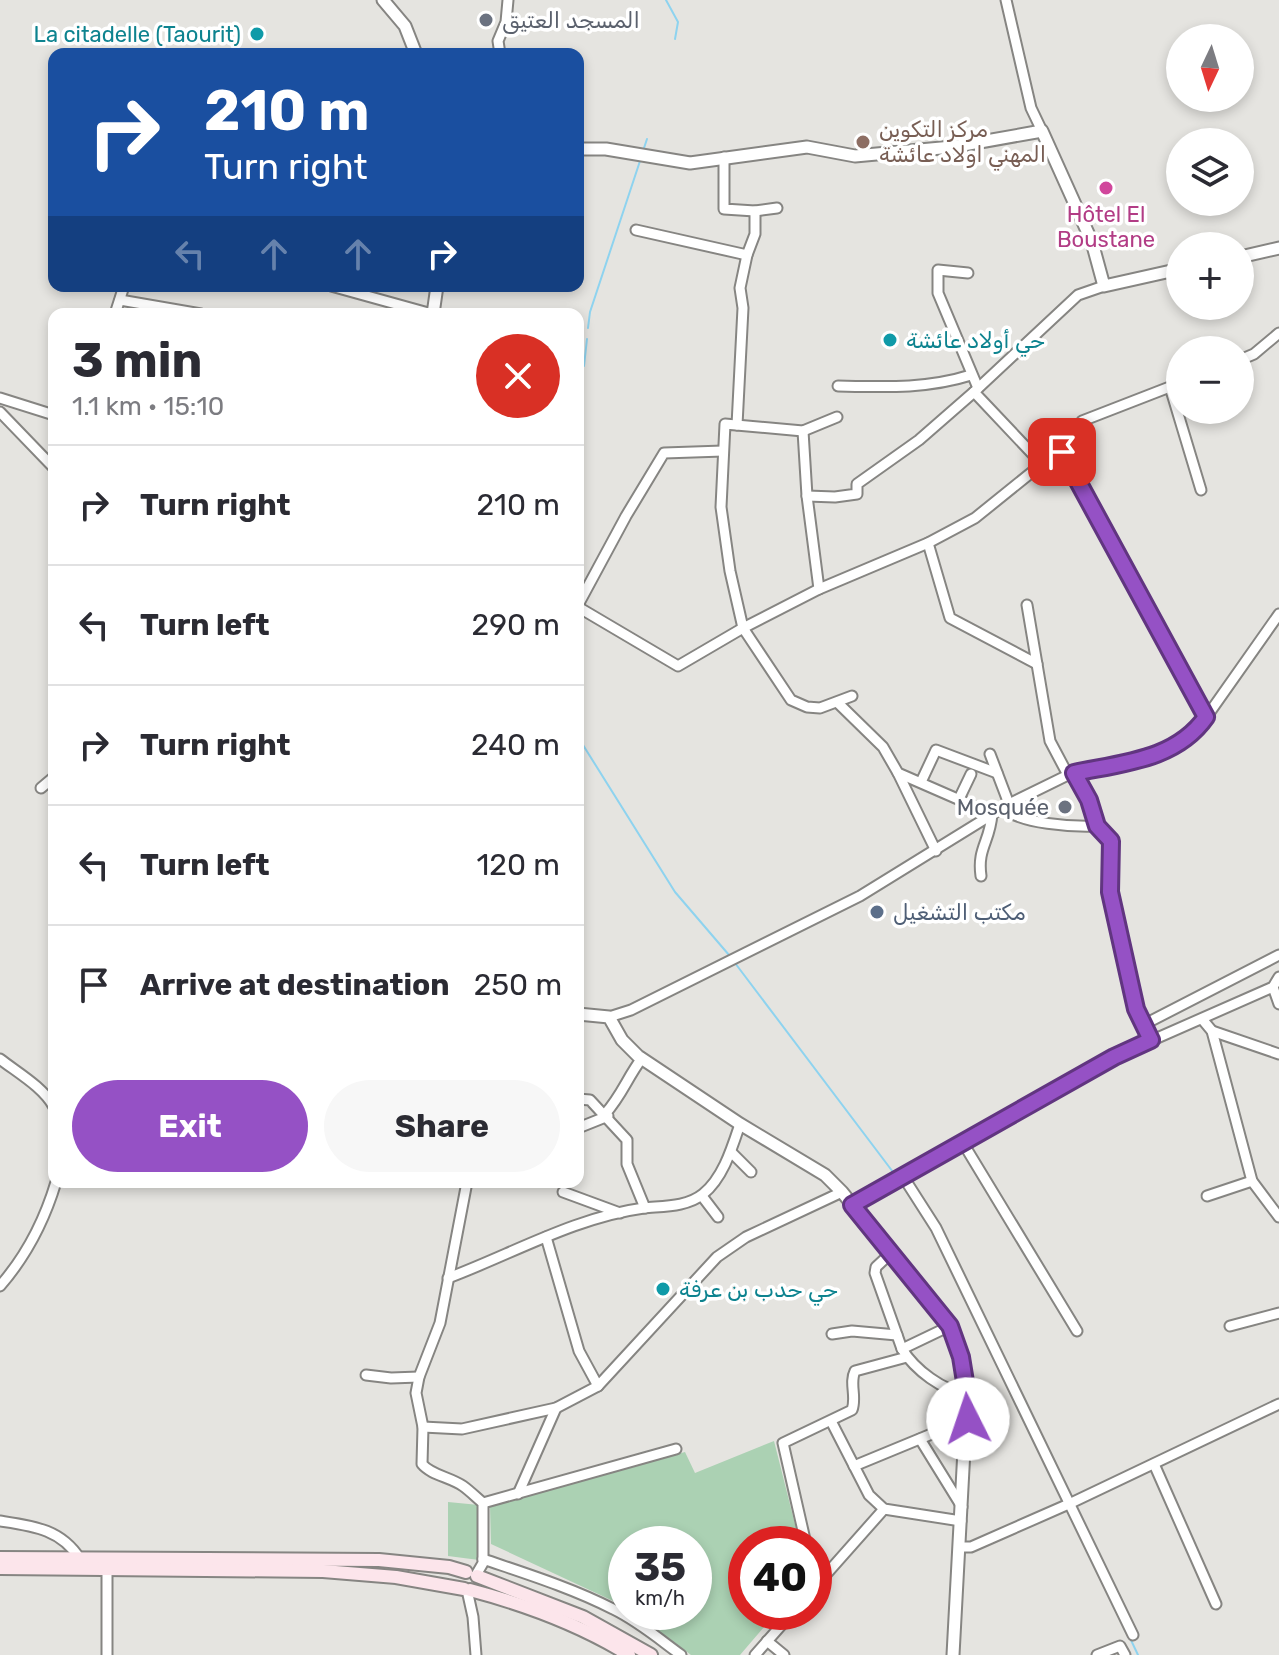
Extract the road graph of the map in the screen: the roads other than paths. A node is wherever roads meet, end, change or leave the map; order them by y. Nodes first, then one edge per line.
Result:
1 (383, 0) edge
2 (508, 0) edge
3 (1006, 0) edge
4 (414, 48) edge
5 (499, 48) edge
6 (1042, 131) junction
7 (584, 149) edge
8 (724, 157) junction
9 (777, 208) dead end
10 (755, 211) junction
11 (636, 230) dead end
12 (1279, 248) edge
13 (1254, 254) edge
14 (747, 255) junction
15 (1166, 272) edge
16 (968, 273) dead end
17 (1104, 286) junction
18 (122, 292) edge
19 (353, 292) edge
20 (120, 300) junction
21 (117, 308) edge
22 (154, 308) edge
23 (410, 308) edge
24 (1279, 333) edge
25 (1254, 354) edge
26 (971, 375) junction
27 (838, 386) dead end
28 (1166, 388) edge
29 (976, 390) junction
30 (0, 398) edge
31 (0, 412) edge
32 (48, 413) edge
33 (837, 417) dead end
34 (1185, 424) edge
35 (737, 425) junction
36 (803, 431) junction
37 (723, 451) junction
38 (1062, 452) junction
39 (48, 462) edge
40 (1042, 464) junction
41 (1201, 490) dead end
42 (807, 496) junction
43 (928, 543) junction
44 (819, 589) junction
45 (584, 595) edge
46 (1027, 605) dead end
47 (584, 610) edge
48 (1279, 614) edge
49 (743, 628) junction
50 (1037, 664) junction
51 (852, 696) dead end
52 (838, 703) junction
53 (1206, 717) junction
54 (990, 754) dead end
55 (898, 773) junction
56 (997, 773) junction
57 (971, 774) dead end
58 (1071, 774) junction
59 (48, 782) edge
60 (921, 782) junction
61 (41, 788) dead end
62 (959, 799) junction
63 (1006, 806) junction
64 (992, 814) junction
65 (1097, 826) junction
66 (936, 851) junction
67 (981, 876) dead end
68 (1279, 955) edge
69 (1279, 977) edge
70 (1273, 987) junction
71 (1279, 1004) edge
72 (584, 1015) edge
73 (609, 1017) junction
74 (1202, 1019) junction
75 (1143, 1025) junction
76 (1212, 1031) junction
77 (1151, 1040) junction
78 (1279, 1054) edge
79 (642, 1058) junction
80 (0, 1059) edge
81 (48, 1098) edge
82 (584, 1100) edge
83 (606, 1115) junction
84 (740, 1124) junction
85 (584, 1125) edge
86 (963, 1143) junction
87 (731, 1152) junction
88 (751, 1172) dead end
89 (904, 1178) junction
90 (1252, 1181) junction
91 (54, 1188) edge
92 (466, 1188) edge
93 (563, 1192) dead end
94 (842, 1192) junction
95 (702, 1196) junction
96 (1207, 1196) dead end
97 (852, 1205) junction
98 (645, 1208) junction
99 (622, 1213) junction
100 (718, 1217) dead end
101 (1279, 1217) edge
102 (546, 1237) junction
103 (890, 1254) junction
104 (448, 1278) junction
105 (0, 1286) edge
106 (1279, 1313) edge
107 (950, 1326) junction
108 (1230, 1326) dead end
109 (1077, 1331) dead end
110 (832, 1334) dead end
111 (897, 1335) junction
112 (905, 1353) junction
113 (366, 1375) dead end
114 (419, 1377) junction
115 (598, 1386) junction
116 (967, 1394) junction
117 (1279, 1404) edge
118 (556, 1408) junction
119 (968, 1419) junction
120 (831, 1421) junction
121 (423, 1427) junction
122 (920, 1439) junction
123 (676, 1449) dead end
124 (1154, 1464) junction
125 (854, 1466) junction
126 (518, 1494) junction
127 (483, 1503) junction
128 (1071, 1503) junction
129 (962, 1507) junction
130 (884, 1509) junction
131 (0, 1521) edge
132 (961, 1521) junction
133 (802, 1526) edge
134 (959, 1547) junction
135 (0, 1558) edge
136 (80, 1559) junction
137 (483, 1559) junction
138 (832, 1566) edge
139 (0, 1568) edge
140 (107, 1569) junction
141 (473, 1575) junction
142 (467, 1590) junction
143 (1216, 1604) dead end
144 (777, 1630) edge
145 (1133, 1635) dead end
146 (767, 1641) junction
147 (107, 1655) edge
148 (476, 1655) edge
149 (629, 1655) edge
150 (651, 1655) edge
151 (681, 1655) edge
152 (755, 1655) edge
153 (784, 1655) edge
154 (953, 1655) edge
155 (1097, 1655) edge
156 (1125, 1655) edge

1 - 4 street
2 - 5 street
3 - 6 street
6 - 8 street
6 - 17 street
7 - 8 street
8 - 10 street
9 - 10 street
10 - 14 street
11 - 14 street
12 - 13 street
14 - 35 street
15 - 17 street
16 - 26 street
17 - 29 street
18 - 20 street
19 - 23 street
20 - 21 street
20 - 22 street
24 - 25 street
26 - 27 street
26 - 29 street
28 - 38 street
29 - 40 street
29 - 42 street
30 - 32 street
31 - 39 street
33 - 36 street
34 - 41 street
35 - 36 street
35 - 37 street
36 - 42 street
37 - 45 street
37 - 49 street
38 - 40 street
38 - 53 street
40 - 43 street
42 - 44 street
43 - 44 street
43 - 50 street
44 - 49 street
46 - 50 street
47 - 49 street
48 - 53 street
49 - 52 street
50 - 58 street
51 - 52 street
52 - 55 street
53 - 58 street
54 - 56 street
55 - 60 street
55 - 66 street
56 - 60 street
56 - 63 street
57 - 62 street
58 - 63 street
58 - 65 street
59 - 61 street
60 - 62 street
62 - 64 street
63 - 64 street
63 - 65 street
64 - 66 street
64 - 67 street
65 - 75 street
66 - 73 street
68 - 75 street
69 - 70 street
70 - 71 street
70 - 74 street
72 - 73 street
73 - 79 street
74 - 76 street
74 - 77 street
75 - 77 street
76 - 78 street
76 - 90 street
77 - 86 street
79 - 83 street
79 - 84 street
80 - 81 street
82 - 83 street
83 - 85 street
83 - 98 street
84 - 87 street
84 - 94 street
86 - 89 street
86 - 109 street
87 - 88 street
87 - 95 street
89 - 97 street
89 - 128 street
90 - 96 street
90 - 101 street
91 - 105 street
92 - 104 street
93 - 99 street
94 - 97 street
94 - 115 street
95 - 98 street
95 - 100 street
97 - 103 street
98 - 99 street
99 - 102 street
102 - 104 street
102 - 115 street
103 - 107 street
103 - 111 street
104 - 114 street
106 - 108 street
107 - 112 street
107 - 116 street
110 - 111 street
111 - 112 street
112 - 116 street
112 - 120 street
113 - 114 street
114 - 121 street
115 - 118 street
116 - 119 street
117 - 124 street
118 - 121 street
118 - 126 street
119 - 122 street
119 - 129 street
120 - 125 street
120 - 133 street
121 - 127 street
122 - 125 street
122 - 129 street
123 - 126 street
124 - 128 street
124 - 143 street
125 - 130 street
126 - 127 street
127 - 137 street
128 - 134 street
128 - 145 street
129 - 132 street
130 - 132 street
130 - 138 street
131 - 136 street
132 - 134 street
134 - 154 street
135 - 136 main road
136 - 141 main road
137 - 141 street
137 - 151 street
139 - 140 main road
140 - 142 main road
140 - 147 street
141 - 142 main road
141 - 150 main road
142 - 148 street
142 - 149 main road
144 - 146 street
146 - 152 street
146 - 153 street
155 - 156 street

